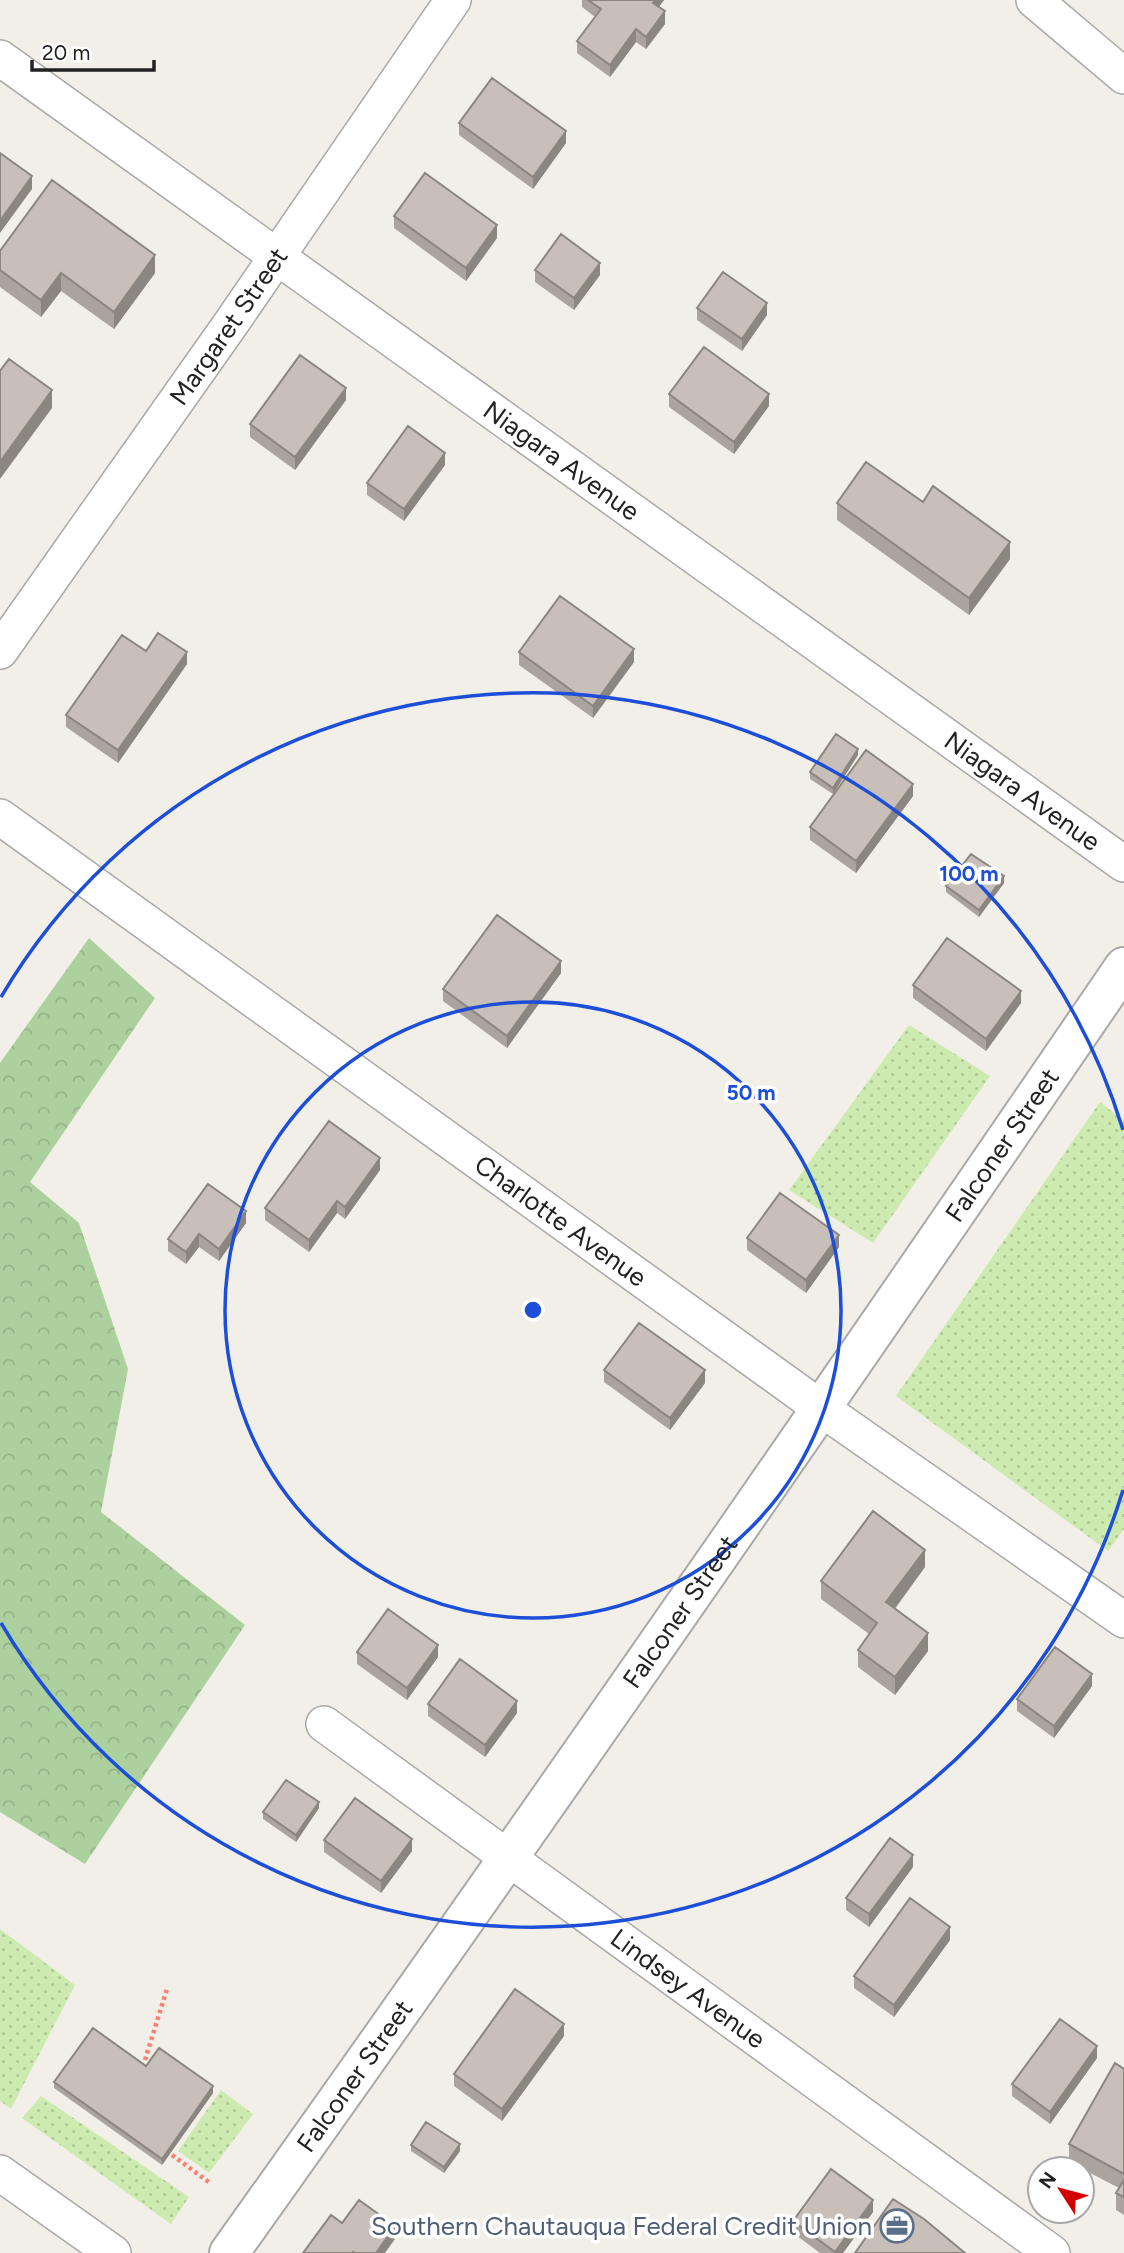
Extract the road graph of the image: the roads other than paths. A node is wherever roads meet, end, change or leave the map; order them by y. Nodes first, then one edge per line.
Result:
1 (453, 0) edge
2 (1034, 0) edge
3 (0, 58) edge
4 (1124, 76) edge
5 (276, 257) junction
6 (0, 651) edge
7 (0, 817) edge
8 (1124, 864) edge
9 (1124, 967) edge
10 (822, 1409) junction
11 (1124, 1620) edge
12 (324, 1724) dead end
13 (509, 1860) junction
14 (0, 2173) edge
15 (113, 2253) edge
16 (229, 2253) edge
17 (1052, 2253) edge

1 - 5 street, Margaret Street
2 - 4 street
3 - 5 street, Niagara Avenue
5 - 6 street, Margaret Street
5 - 8 street, Niagara Avenue
7 - 10 street, Charlotte Avenue
9 - 10 street, Falconer Street
10 - 11 street, Charlotte Avenue
10 - 13 street, Falconer Street
12 - 13 street, Lindsey Avenue
13 - 16 street, Falconer Street
13 - 17 street, Lindsey Avenue
14 - 15 street

